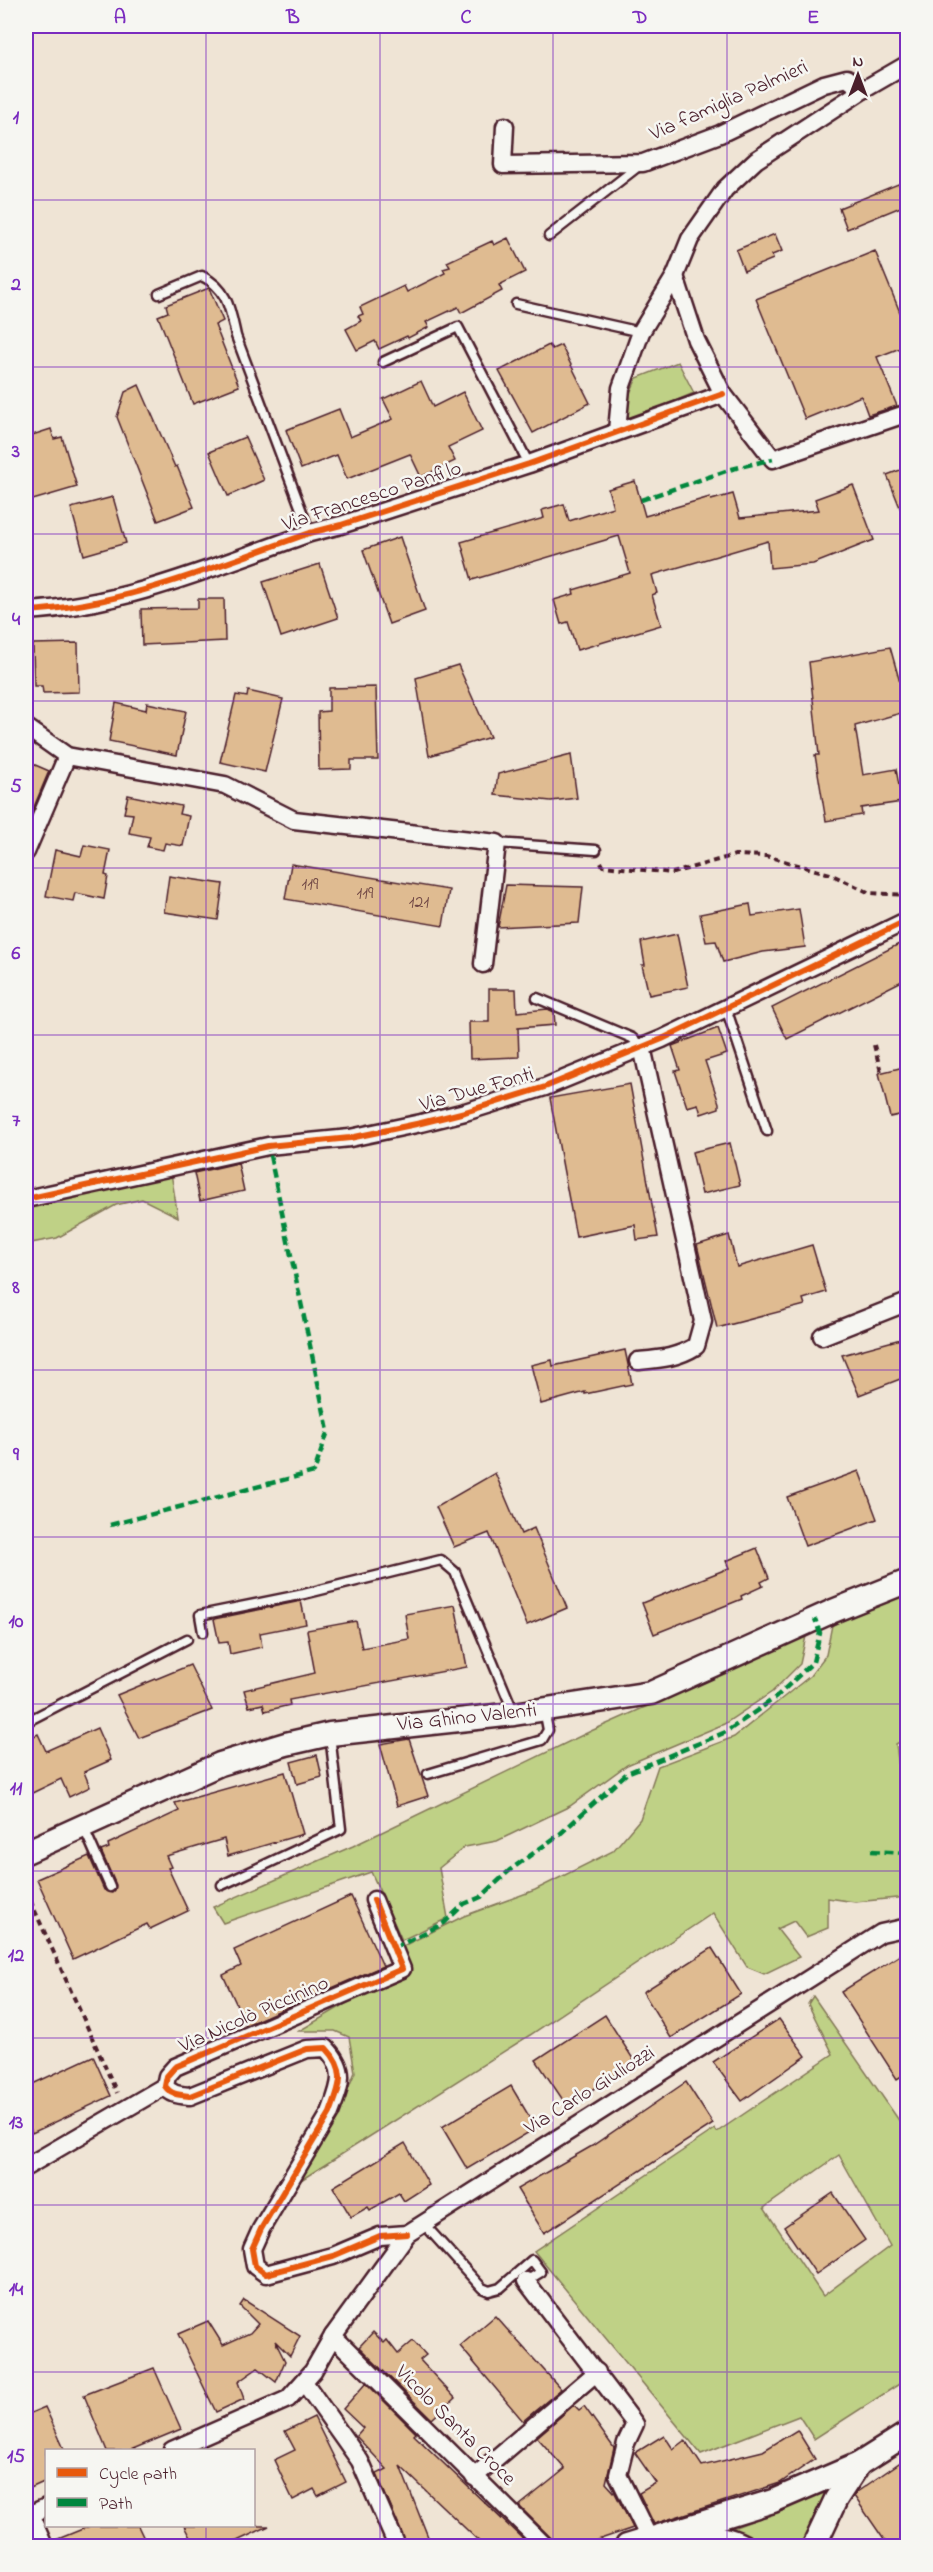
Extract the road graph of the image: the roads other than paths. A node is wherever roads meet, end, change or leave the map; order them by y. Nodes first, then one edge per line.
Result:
1 (908, 64) edge
2 (863, 90) junction
3 (505, 126) dead end
4 (643, 163) junction
5 (549, 236) dead end
6 (675, 276) junction
7 (159, 294) dead end
8 (516, 304) dead end
9 (640, 332) junction
10 (383, 362) dead end
11 (723, 394) junction
12 (908, 413) edge
13 (617, 430) junction
14 (529, 464) junction
15 (310, 533) junction
16 (26, 611) edge
17 (26, 727) edge
18 (67, 756) junction
19 (497, 843) junction
20 (27, 846) edge
21 (596, 850) road end
22 (908, 920) edge
23 (483, 964) dead end
24 (537, 998) dead end
25 (726, 1007) junction
26 (642, 1047) junction
27 (767, 1131) dead end
28 (26, 1199) edge
29 (908, 1302) edge
30 (822, 1336) dead end
31 (639, 1361) dead end
32 (908, 1581) edge
33 (203, 1632) dead end
34 (187, 1639) dead end
35 (544, 1709) junction
36 (514, 1714) junction
37 (26, 1722) edge
38 (330, 1734) junction
39 (428, 1774) dead end
40 (83, 1826) junction
41 (26, 1852) edge
42 (222, 1885) dead end
43 (110, 1887) dead end
44 (374, 1900) dead end
45 (908, 1927) edge
46 (165, 2086) junction
47 (26, 2168) edge
48 (424, 2224) junction
49 (407, 2234) junction
50 (526, 2281) joint
51 (333, 2336) junction
52 (597, 2373) junction
53 (303, 2382) junction
54 (908, 2433) edge
55 (176, 2449) edge
56 (859, 2464) junction
57 (474, 2477) junction
58 (45, 2507) edge
59 (28, 2515) edge
60 (656, 2536) junction
61 (44, 2547) edge
62 (397, 2547) edge
63 (546, 2547) edge
64 (627, 2547) edge
65 (743, 2547) edge
66 (814, 2547) edge

1 - 2 street
2 - 4 street, Via famiglia Palmieri
2 - 6 street
3 - 4 street, Via famiglia Palmieri
4 - 5 lane
6 - 9 street
6 - 11 street
7 - 15 lane
8 - 9 lane
9 - 13 street
10 - 14 lane
11 - 12 street
11 - 13 street, Via Francesco Panfilo
13 - 14 street, Via Francesco Panfilo
14 - 15 street, Via Francesco Panfilo
15 - 16 street, Via Francesco Panfilo
17 - 18 street
18 - 19 street
18 - 20 street
19 - 21 lane
19 - 23 street
22 - 25 street, Via Due Fonti
24 - 26 lane
25 - 26 street, Via Due Fonti
25 - 27 lane
26 - 28 street, Via Due Fonti
26 - 31 street
29 - 30 street
32 - 35 main road, Via Ghino Valenti
33 - 36 lane
34 - 37 lane
35 - 36 main road, Via Ghino Valenti
35 - 39 lane
36 - 38 main road, Via Ghino Valenti
38 - 40 main road, Via Ghino Valenti
38 - 42 lane
40 - 41 main road, Via Ghino Valenti
40 - 43 lane
44 - 46 street, Via Nicolò Piccinino
45 - 48 street, Via Carlo Giuliozzi
46 - 47 street, Via Nicolò Piccinino
46 - 49 street
48 - 49 street, Via Carlo Giuliozzi
48 - 50 lane
49 - 51 street, Via Carlo Giuliozzi
50 - 52 street
51 - 53 street, Via Carlo Giuliozzi
51 - 57 street, Vicolo Santa Croce
52 - 57 street
52 - 60 street
53 - 55 street, Via Carlo Giuliozzi
53 - 62 street
54 - 56 main road
56 - 60 main road
56 - 66 main road
57 - 63 street, Vicolo Santa Croce
58 - 59 street
59 - 61 street
60 - 64 main road
60 - 65 main road

